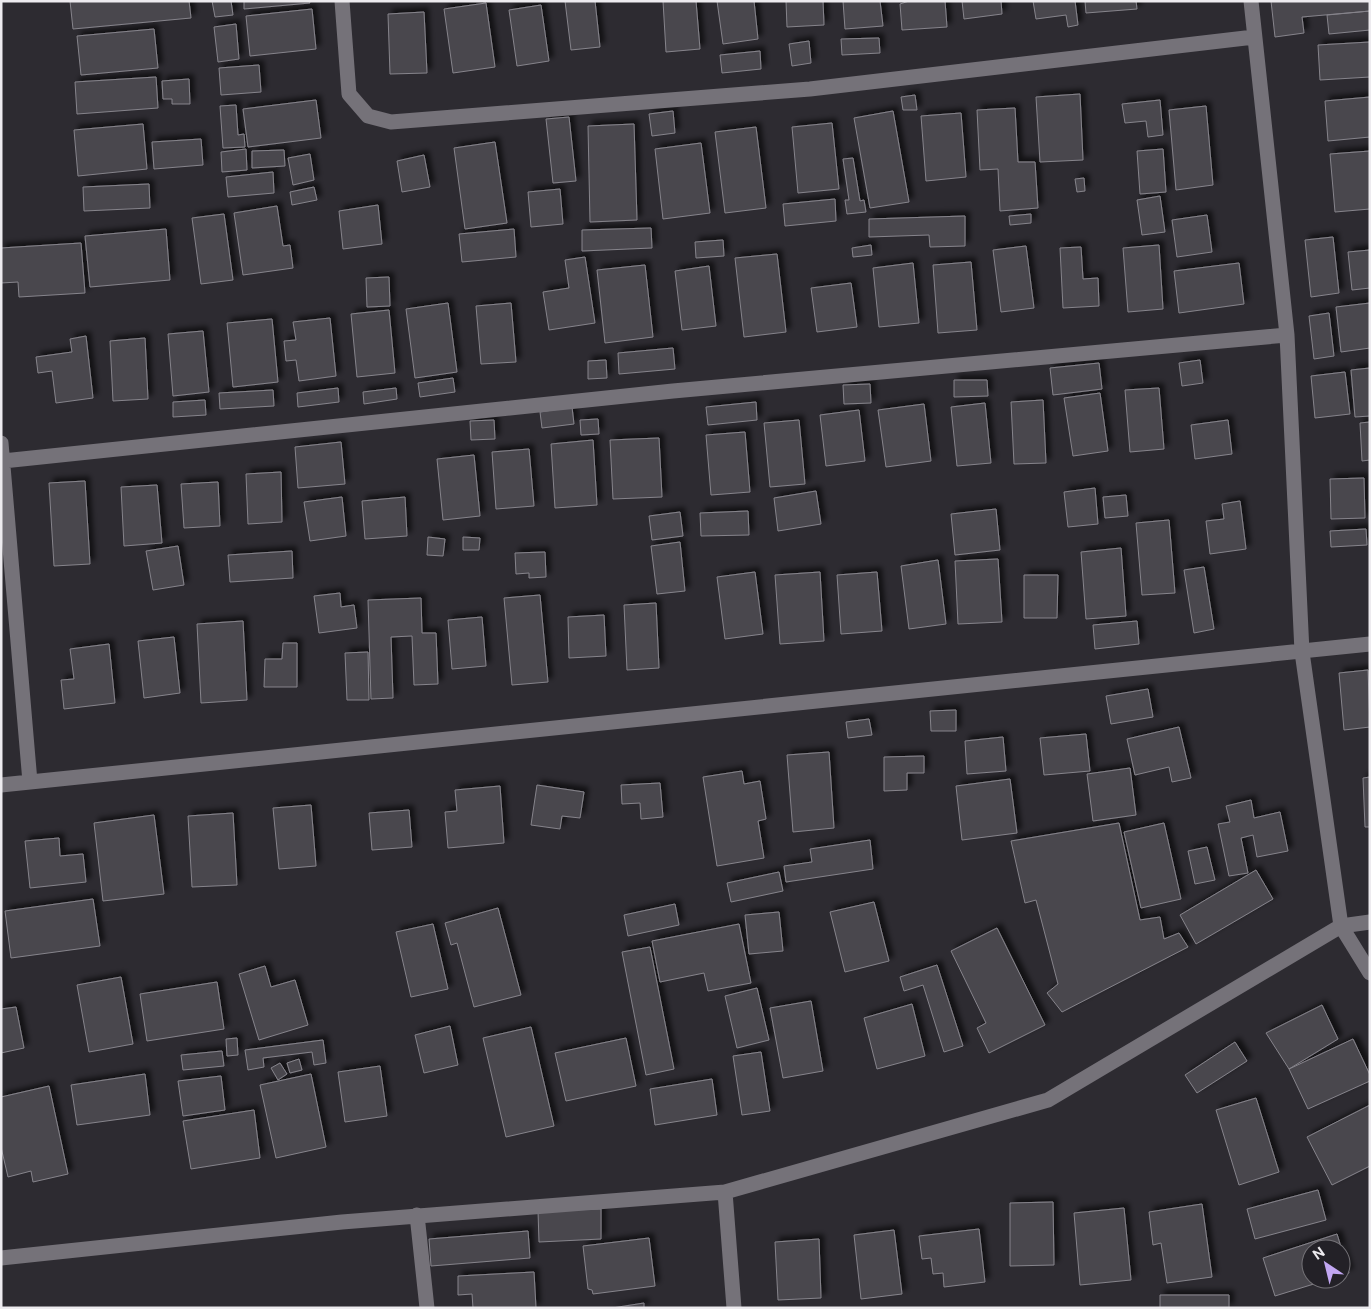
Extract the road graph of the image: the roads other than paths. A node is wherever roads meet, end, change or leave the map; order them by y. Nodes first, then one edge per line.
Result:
1 (342, 1) edge
2 (1251, 1) edge
3 (1254, 37) junction
4 (1287, 335) junction
5 (1, 443) edge
6 (3, 461) junction
7 (1370, 644) edge
8 (1302, 652) junction
9 (30, 782) junction
10 (1, 785) edge
11 (1370, 922) edge
12 (1341, 926) junction
13 (1370, 973) edge
14 (725, 1192) junction
15 (417, 1215) junction
16 (1, 1258) edge
17 (427, 1308) edge
18 (734, 1308) edge

1 - 3 street
2 - 3 street
3 - 4 street
4 - 6 street
4 - 8 street
5 - 6 street
6 - 9 street
7 - 8 street
8 - 9 street
8 - 12 street
9 - 10 street
11 - 12 street
12 - 13 street
12 - 14 street
14 - 15 street
14 - 18 street
15 - 16 street
15 - 17 street

